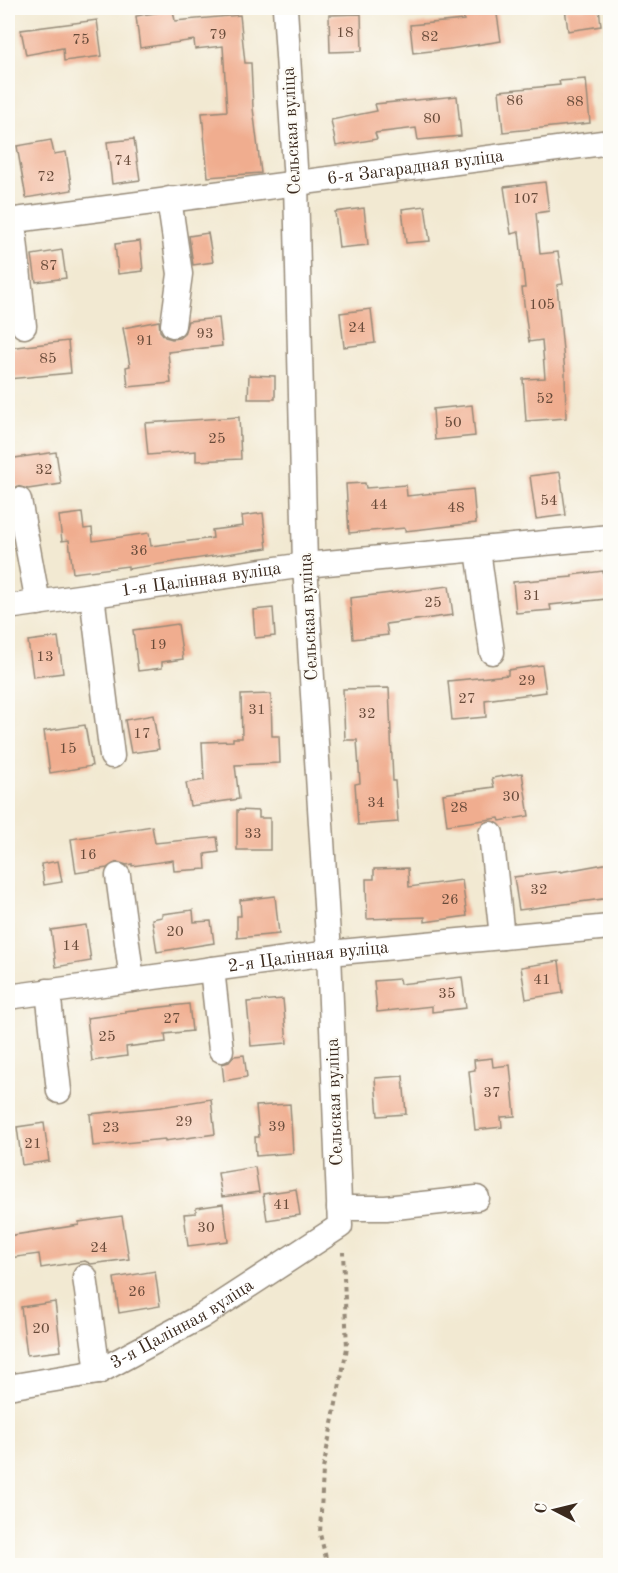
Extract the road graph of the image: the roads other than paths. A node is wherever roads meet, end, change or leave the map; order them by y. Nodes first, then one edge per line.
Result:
1 (285, 8) edge
2 (610, 142) edge
3 (296, 183) junction
4 (169, 199) junction
5 (10, 220) edge
6 (173, 325) dead end
7 (24, 326) dead end
8 (19, 500) dead end
9 (610, 537) edge
10 (478, 550) junction
11 (305, 565) junction
12 (92, 595) junction
13 (38, 603) junction
14 (8, 607) edge
15 (492, 652) dead end
16 (112, 756) dead end
17 (491, 834) dead end
18 (118, 876) dead end
19 (610, 927) edge
20 (502, 937) junction
21 (329, 953) junction
22 (212, 969) junction
23 (132, 980) junction
24 (48, 992) junction
25 (8, 997) edge
26 (221, 1050) dead end
27 (59, 1091) dead end
28 (477, 1198) dead end
29 (340, 1217) junction
30 (85, 1277) dead end
31 (98, 1372) junction
32 (8, 1387) edge

1 - 3 street, Сельская вуліца
2 - 3 street, 6-я Загарадная вуліца
3 - 4 street, 6-я Загарадная вуліца
3 - 11 street, Сельская вуліца
4 - 5 street, 6-я Загарадная вуліца
4 - 6 street
5 - 7 street
8 - 13 street
9 - 10 street, 1-я Цалінная вуліца
10 - 11 street, 1-я Цалінная вуліца
10 - 15 street
11 - 12 street, 1-я Цалінная вуліца
11 - 21 street, Сельская вуліца
12 - 13 street, 1-я Цалінная вуліца
12 - 16 street
13 - 14 street, 1-я Цалінная вуліца
17 - 20 street
18 - 23 street
19 - 20 street, 2-я Цалінная вуліца
20 - 21 street, 2-я Цалінная вуліца
21 - 22 street, 2-я Цалінная вуліца
21 - 29 street, Сельская вуліца
22 - 23 street, 2-я Цалінная вуліца
22 - 26 street
23 - 24 street, 2-я Цалінная вуліца
24 - 25 street, 2-я Цалінная вуліца
24 - 27 street
28 - 29 street
29 - 31 street, 3-я Цалінная вуліца
30 - 31 street
31 - 32 street, 3-я Цалінная вуліца

